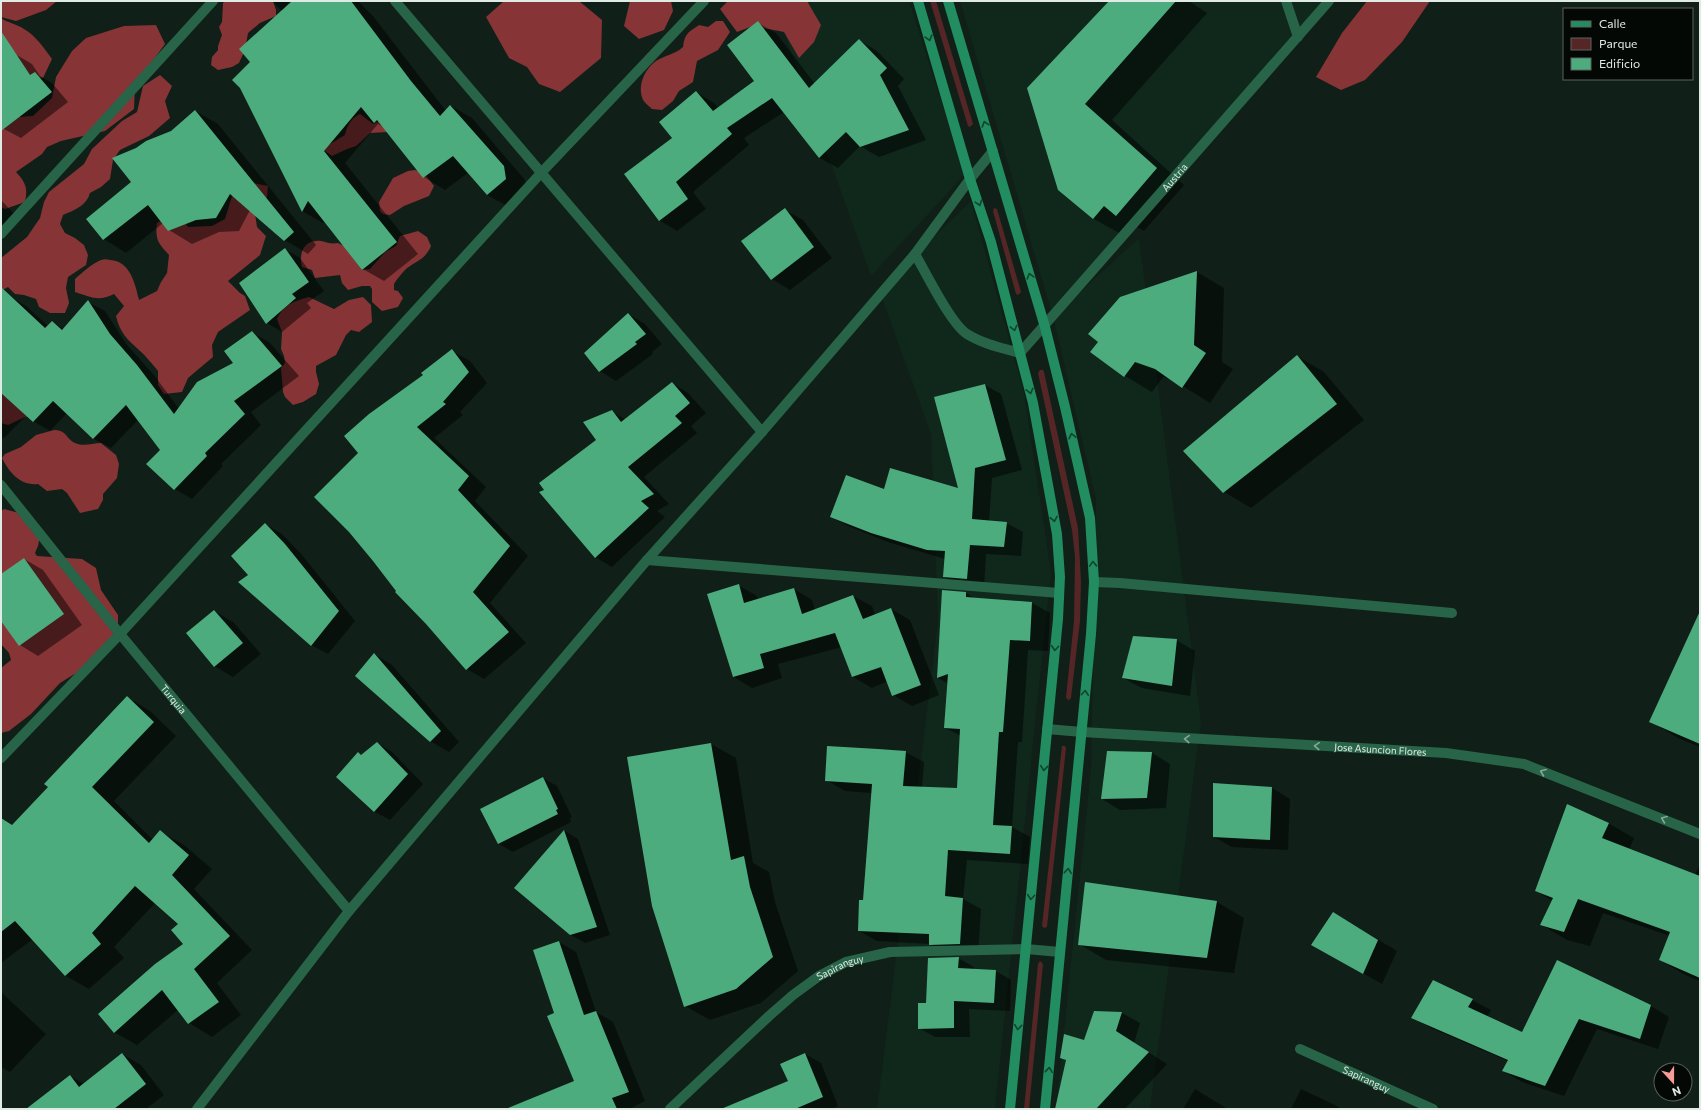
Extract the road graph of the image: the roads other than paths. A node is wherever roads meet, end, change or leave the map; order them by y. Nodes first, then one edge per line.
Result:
1 (213, 1) edge
2 (395, 1) edge
3 (704, 1) edge
4 (918, 1) edge
5 (948, 1) edge
6 (1286, 1) edge
7 (1329, 1) edge
8 (1298, 37) junction
9 (993, 151) junction
10 (541, 174) junction
11 (970, 178) junction
12 (1, 234) edge
13 (915, 254) junction
14 (1044, 327) junction
15 (1020, 353) junction
16 (762, 432) junction
17 (1, 485) edge
18 (647, 560) junction
19 (1094, 582) junction
20 (1059, 593) junction
21 (1452, 613) dead end
22 (120, 634) junction
23 (1047, 729) junction
24 (1082, 732) junction
25 (1, 758) edge
26 (1700, 834) edge
27 (349, 911) junction
28 (1026, 949) junction
29 (1060, 952) junction
30 (1300, 1049) dead end
31 (198, 1109) edge
32 (670, 1109) edge
33 (1010, 1109) edge
34 (1045, 1109) edge
35 (1433, 1109) edge

1 - 12 street
2 - 10 street
3 - 10 street
4 -> 11 main road
9 -> 5 main road
6 - 8 street
7 - 8 street, Austria
8 - 14 street, Austria
9 - 11 street
14 -> 9 main road
10 - 16 street
10 - 22 street
11 - 13 street
11 -> 15 main road
13 - 15 street
13 - 16 street
14 - 15 street, Austria
19 -> 14 main road
15 -> 20 main road
16 - 18 street
17 - 22 street, Turquia
18 - 20 street
18 - 27 street
19 - 21 street
24 -> 19 main road
20 -> 23 main road
22 - 25 street
22 - 27 street, Turquia
23 - 24 street, Jose Asuncion Flores
23 -> 28 main road
26 -> 24 street, Jose Asuncion Flores
29 -> 24 main road
27 - 31 street
28 - 29 street, Sapiranguy
28 - 32 street, Sapiranguy
28 -> 33 main road
34 -> 29 main road
30 - 35 street, Sapiranguy

